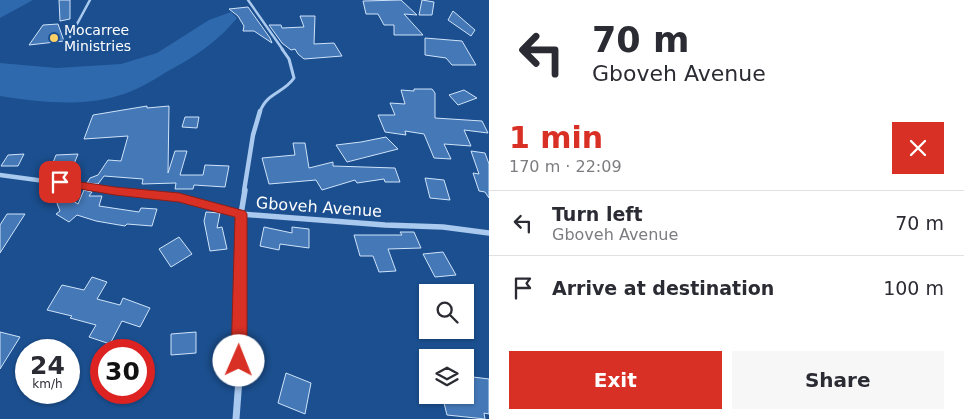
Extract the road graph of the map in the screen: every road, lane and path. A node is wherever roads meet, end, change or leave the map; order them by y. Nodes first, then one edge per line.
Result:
1 (90, 0) edge
2 (248, 0) edge
3 (70, 36) dead end
4 (0, 175) edge
5 (241, 214) junction
6 (489, 233) edge
7 (236, 419) edge

1 - 3 street
2 - 5 street
4 - 5 street, Gboveh Avenue
5 - 6 street, Gboveh Avenue
5 - 7 street

